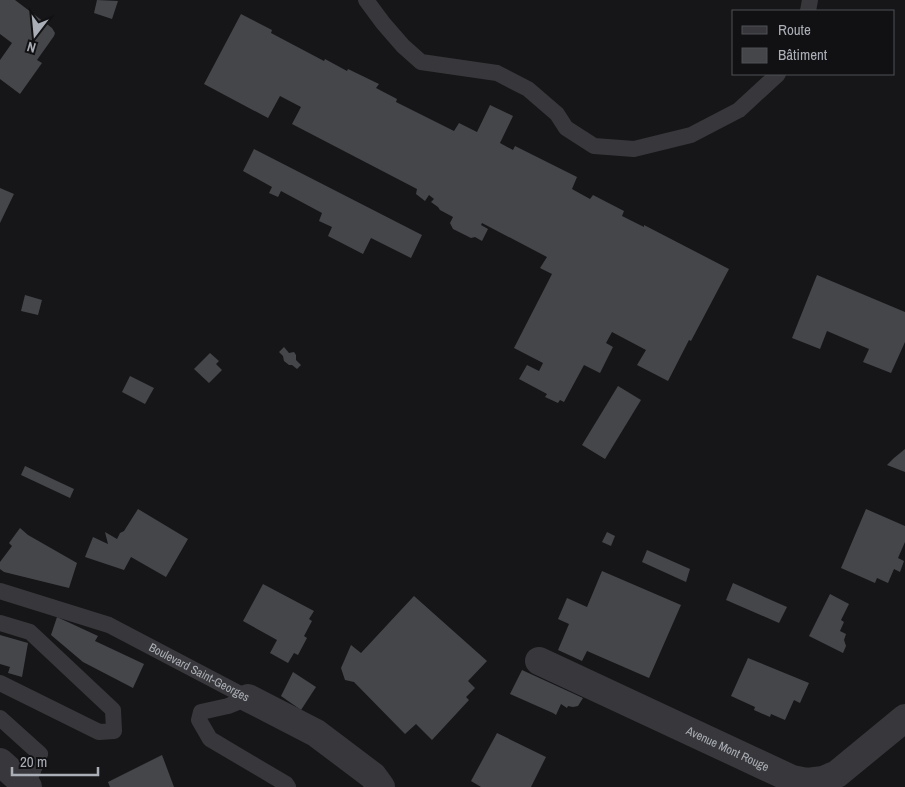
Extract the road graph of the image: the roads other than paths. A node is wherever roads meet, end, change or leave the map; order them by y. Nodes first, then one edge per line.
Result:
1 (366, 0) edge
2 (777, 75) edge
3 (0, 591) edge
4 (0, 623) edge
5 (539, 661) dead end
6 (0, 683) edge
7 (248, 698) junction
8 (0, 718) edge
9 (905, 718) edge
10 (0, 762) edge
11 (27, 786) edge
12 (288, 787) edge
13 (381, 787) edge

1 - 2 lane
3 - 7 lane, Boulevard Saint-Georges
4 - 6 lane
5 - 9 street, Avenue Mont Rouge
7 - 12 lane
7 - 13 street, Boulevard Saint-Georges
8 - 11 lane
10 - 11 street

